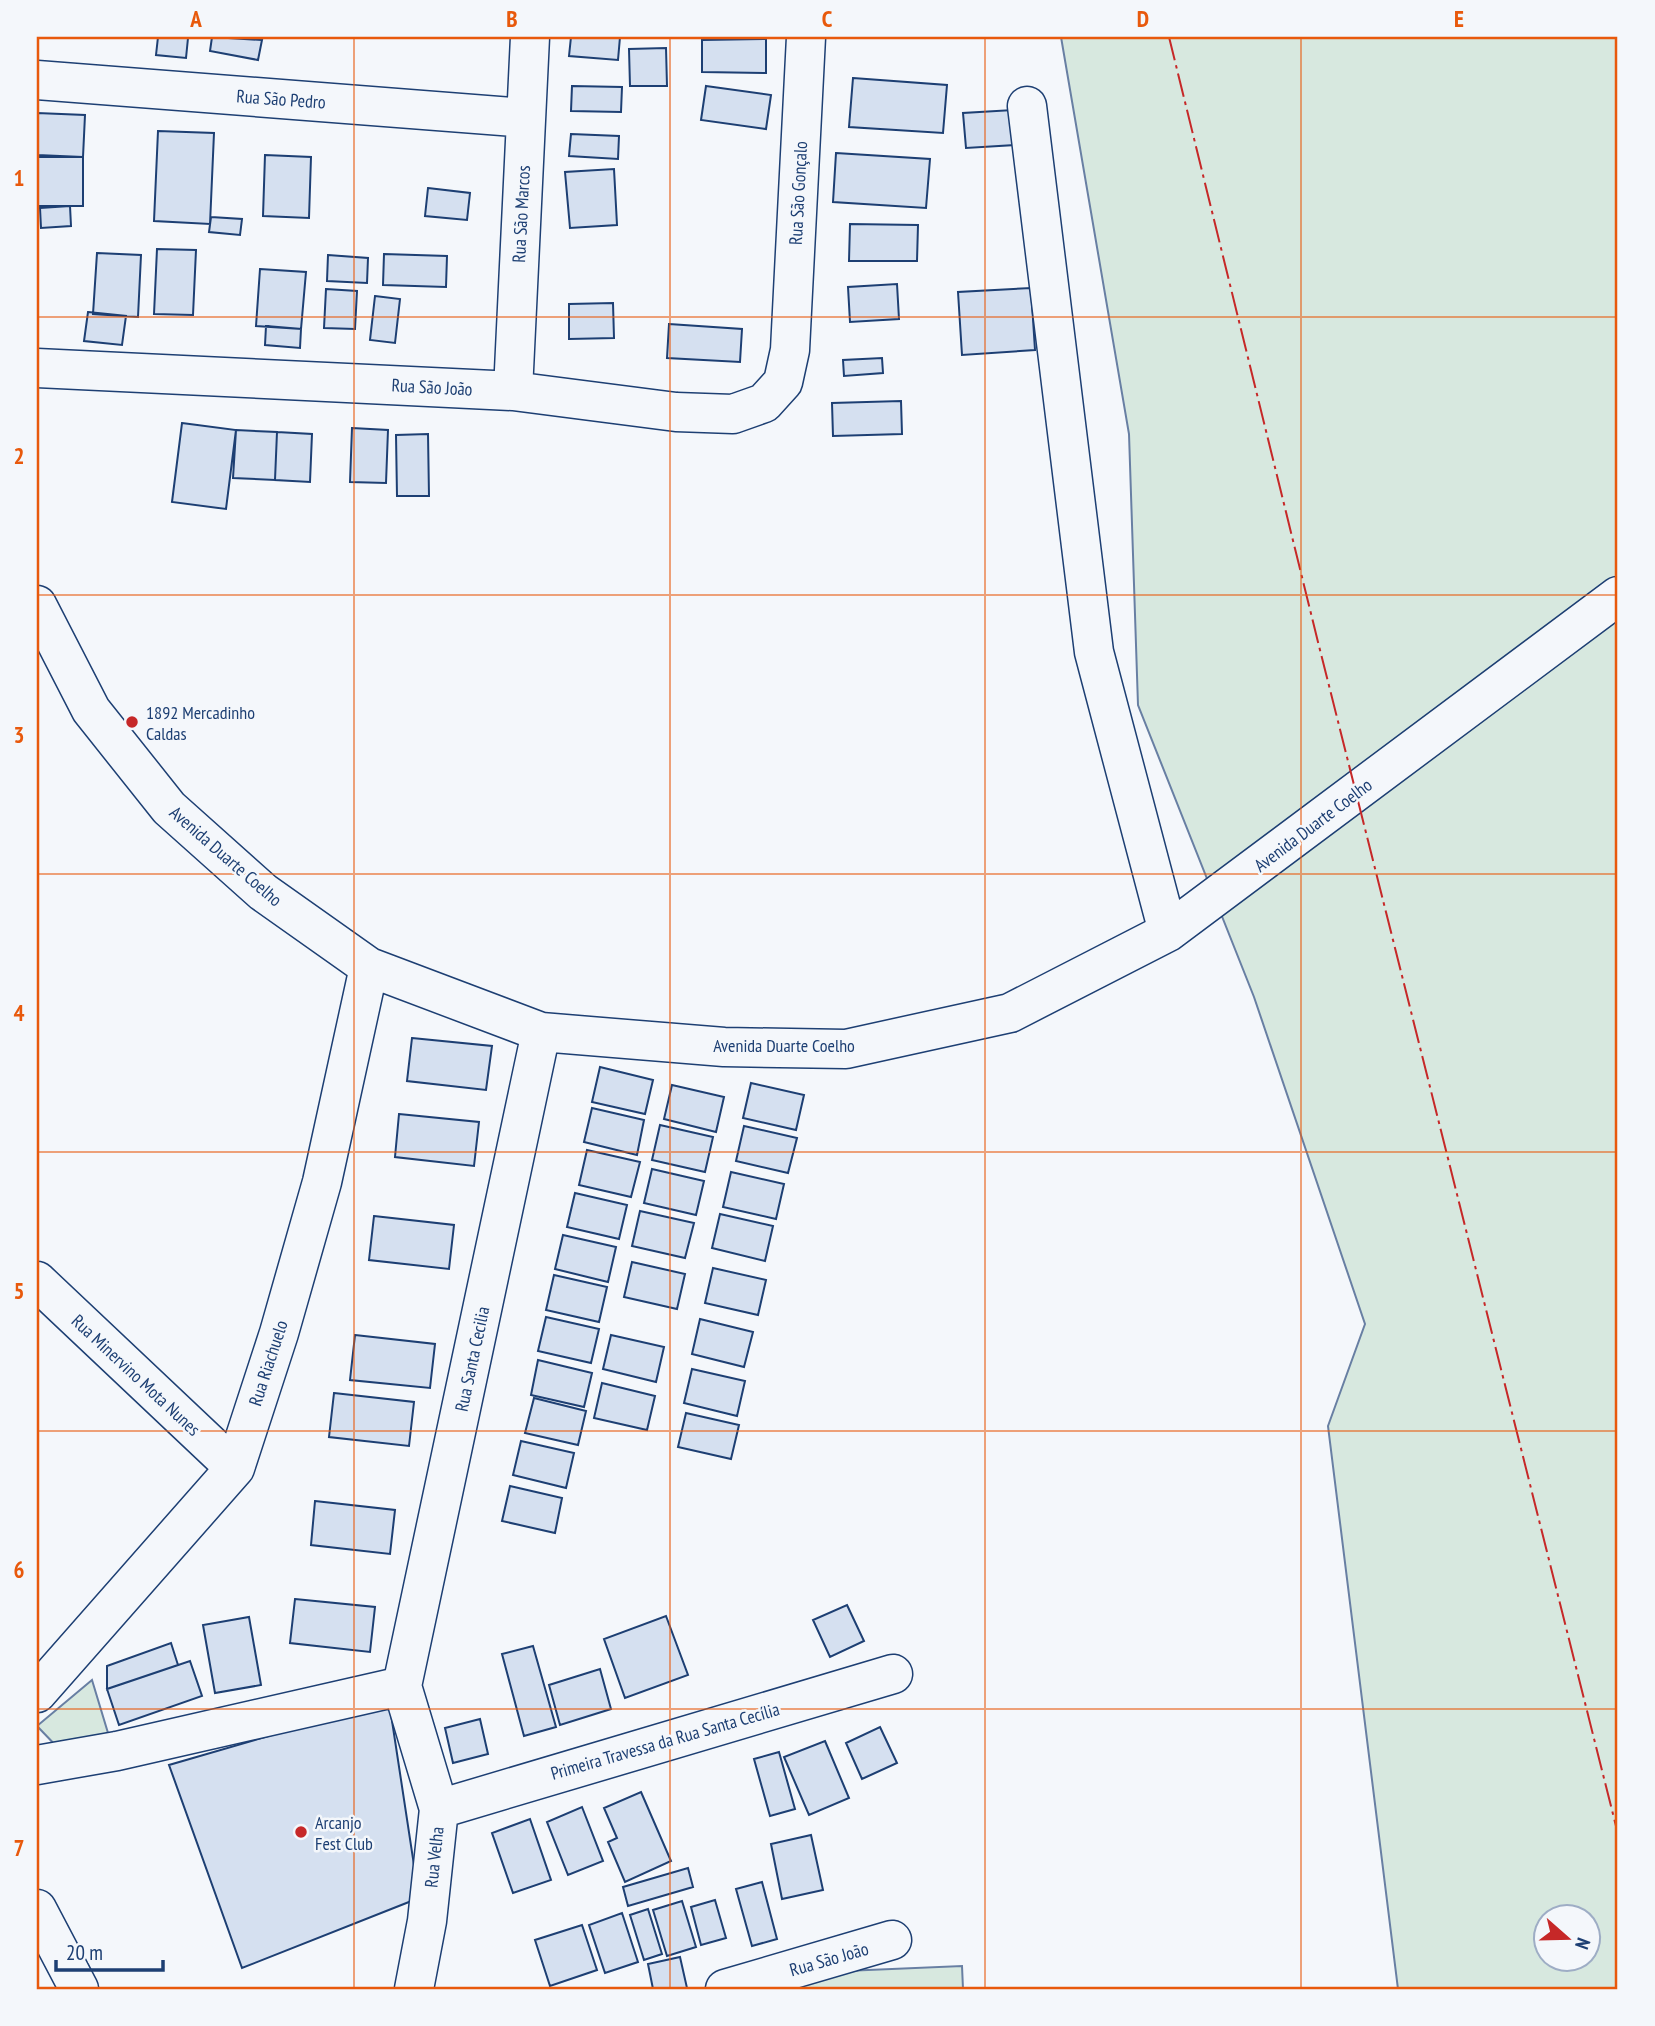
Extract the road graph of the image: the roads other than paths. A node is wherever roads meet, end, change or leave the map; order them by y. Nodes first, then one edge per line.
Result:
1 (530, 37) edge
2 (806, 37) edge
3 (37, 80) edge
4 (1027, 106) dead end
5 (526, 118) junction
6 (790, 350) joint
7 (37, 368) edge
8 (513, 391) junction
9 (1618, 596) edge
10 (37, 605) edge
11 (1168, 932) junction
12 (369, 967) junction
13 (541, 1032) junction
14 (37, 1281) edge
15 (235, 1468) junction
16 (892, 1674) dead end
17 (402, 1686) junction
18 (37, 1693) edge
19 (37, 1765) edge
20 (439, 1809) junction
21 (37, 1909) edge
22 (892, 1940) dead end
23 (79, 1989) edge
24 (414, 1989) edge
25 (725, 1989) edge

1 - 5 street, Rua São Marcos
2 - 6 street, Rua São Gonçalo
3 - 5 street, Rua São Pedro
4 - 11 street
5 - 8 street, Rua São Marcos
6 - 8 street, Rua São João
7 - 8 street, Rua São João
9 - 11 street, Avenida Duarte Coelho
10 - 12 street, Avenida Duarte Coelho
11 - 13 street, Avenida Duarte Coelho
12 - 13 street, Avenida Duarte Coelho
12 - 15 street, Rua Riachuelo
13 - 17 street, Rua Santa Cecilia
14 - 15 street, Rua Minervino Mota Nunes
15 - 18 street, Rua Riachuelo
16 - 20 street, Primeira Travessa da Rua Santa Cecília
17 - 19 street
17 - 20 street, Rua Velha
20 - 24 street, Rua Velha
21 - 23 street
22 - 25 street, Rua São João

